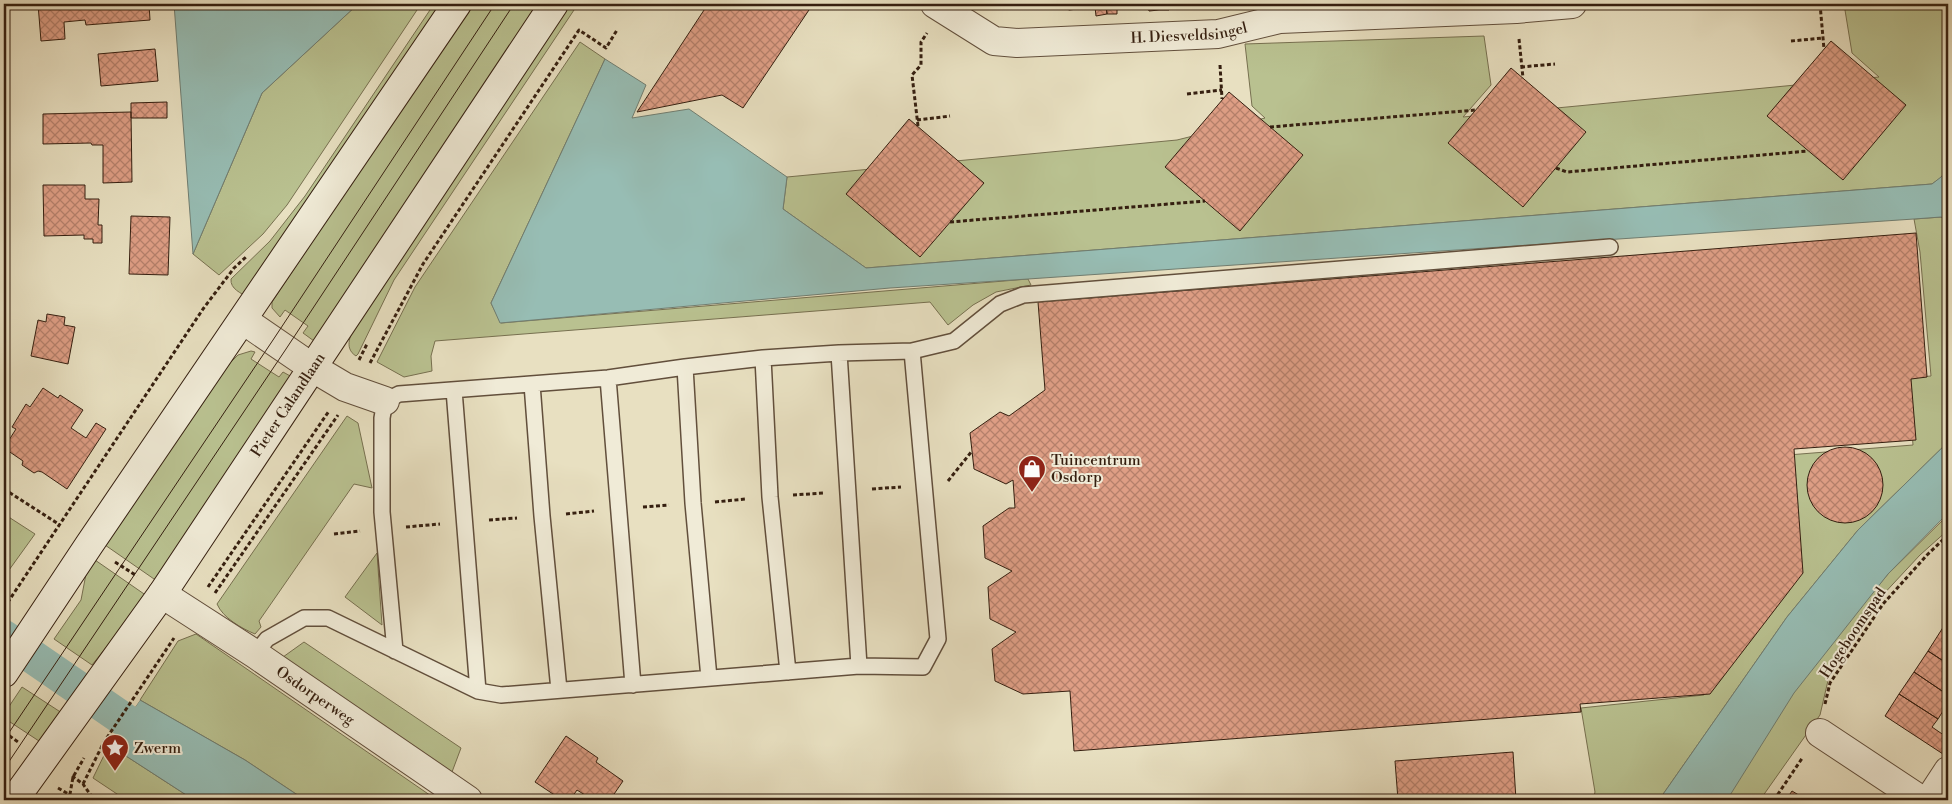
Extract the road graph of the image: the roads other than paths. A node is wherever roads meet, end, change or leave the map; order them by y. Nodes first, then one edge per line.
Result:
1 (457, 4) edge
2 (554, 4) edge
3 (1572, 4) edge
4 (939, 7) edge
5 (1610, 247) dead end
6 (243, 320) junction
7 (912, 351) junction
8 (839, 353) junction
9 (763, 358) junction
10 (685, 367) junction
11 (313, 368) junction
12 (608, 378) junction
13 (532, 384) junction
14 (454, 390) junction
15 (385, 401) junction
16 (162, 594) junction
17 (394, 652) junction
18 (254, 654) junction
19 (859, 666) junction
20 (788, 672) junction
21 (4, 674) edge
22 (709, 678) junction
23 (633, 684) junction
24 (559, 690) junction
25 (478, 691) junction
26 (1820, 733) road end
27 (1948, 771) edge
28 (14, 800) edge
29 (468, 800) edge
30 (1921, 800) edge
31 (1929, 800) edge

1 - 6 main road
2 - 11 main road, Pieter Calandlaan
3 - 4 main road, H. Diesveldsingel
5 - 7 lane
6 - 11 main road
6 - 21 main road
7 - 8 lane
7 - 19 lane
8 - 9 lane
8 - 19 lane
9 - 10 lane
9 - 20 lane
10 - 12 lane
10 - 22 lane
11 - 15 main road
11 - 16 main road, Pieter Calandlaan
12 - 13 lane
12 - 23 lane
13 - 14 lane
13 - 24 lane
14 - 15 lane
14 - 25 lane
15 - 17 lane
16 - 18 main road, Osdorperweg
16 - 28 main road, Pieter Calandlaan
17 - 18 lane
17 - 25 lane
18 - 29 main road, Osdorperweg
19 - 20 lane
20 - 22 lane
22 - 23 lane
23 - 24 lane
24 - 25 lane
26 - 30 main road
27 - 31 main road

